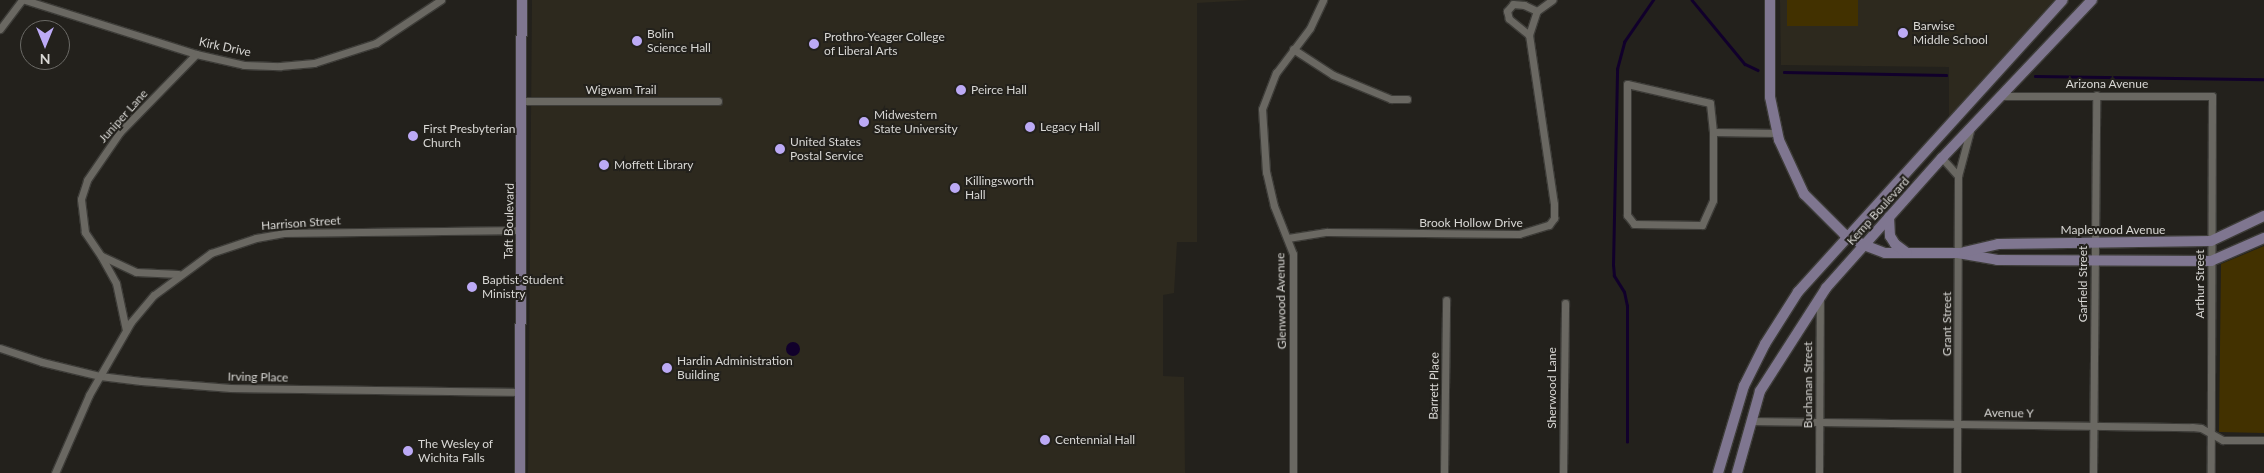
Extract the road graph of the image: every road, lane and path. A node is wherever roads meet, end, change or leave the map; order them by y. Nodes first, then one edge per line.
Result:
1 (23, 0) edge
2 (441, 0) edge
3 (522, 0) edge
4 (1323, 0) edge
5 (1552, 0) edge
6 (1770, 0) edge
7 (2063, 0) edge
8 (2092, 0) edge
9 (1537, 11) junction
10 (0, 29) edge
11 (1529, 35) junction
12 (1293, 49) junction
13 (196, 54) junction
14 (2096, 95) junction
15 (2001, 96) junction
16 (2212, 96) joint
17 (1407, 99) dead end
18 (523, 101) junction
19 (718, 101) dead end
20 (1972, 127) junction
21 (1713, 132) junction
22 (1777, 133) junction
23 (1929, 147) junction
24 (1942, 158) junction
25 (1958, 176) junction
26 (2264, 216) edge
27 (1888, 217) junction
28 (521, 230) junction
29 (1848, 236) junction
30 (1288, 238) junction
31 (2264, 238) edge
32 (2212, 241) junction
33 (2095, 243) junction
34 (1864, 245) junction
35 (1911, 254) junction
36 (1958, 254) junction
37 (101, 256) junction
38 (2095, 260) junction
39 (2212, 261) junction
40 (178, 274) junction
41 (1820, 297) junction
42 (1446, 300) dead end
43 (1565, 303) dead end
44 (126, 330) junction
45 (0, 348) edge
46 (100, 376) junction
47 (520, 392) junction
48 (1732, 418) junction
49 (1750, 421) junction
50 (1819, 421) junction
51 (1957, 423) junction
52 (2093, 426) junction
53 (2212, 436) junction
54 (2264, 440) edge
55 (56, 473) edge
56 (520, 473) edge
57 (1293, 473) edge
58 (1444, 473) edge
59 (1563, 473) edge
60 (1718, 473) edge
61 (1737, 473) edge
62 (1819, 473) edge
63 (1957, 473) edge
64 (2093, 473) edge
65 (2211, 473) edge

1 - 10 street
1 - 13 street, Kirk Drive
2 - 13 street, Kirk Drive
3 - 18 street, Taft Boulevard
4 - 12 street, Glenwood Avenue
5 - 9 street
6 - 22 street, Maplewood Avenue
7 - 23 street, Kemp Boulevard
8 - 15 street, Kemp Boulevard
9 - 11 street, Brook Hollow Drive
9 - 11 street
11 - 30 street, Brook Hollow Drive
12 - 17 street
12 - 30 street, Glenwood Avenue
13 - 37 street, Juniper Lane
14 - 15 street, Arizona Avenue
14 - 16 street, Arizona Avenue
14 - 33 street, Garfield Street
15 - 20 street, Kemp Boulevard
16 - 32 street, Arthur Street
18 - 19 street, Wigwam Trail
18 - 28 street, Taft Boulevard
20 - 24 street, Kemp Boulevard
20 - 25 street, Grant Street
21 - 21 street
21 - 22 street
22 - 29 street, Maplewood Avenue
23 - 24 street
23 - 29 street, Kemp Boulevard
24 - 25 street
24 - 27 street, Kemp Boulevard
25 - 36 street, Grant Street
26 - 32 street, Maplewood Avenue
27 - 34 street, Kemp Boulevard
27 - 35 street
28 - 40 street, Harrison Street
28 - 47 street, Taft Boulevard
29 - 34 street, Maplewood Avenue
29 - 48 street, Kemp Boulevard
30 - 57 street, Glenwood Avenue
31 - 39 street, Maplewood Avenue
32 - 33 street, Maplewood Avenue
32 - 39 street, Arthur Street
33 - 36 street, Maplewood Avenue
33 - 38 street, Garfield Street
34 - 35 street, Maplewood Avenue
34 - 41 street, Kemp Boulevard
35 - 36 street, Maplewood Avenue
36 - 38 street, Maplewood Avenue
36 - 51 street, Grant Street
37 - 40 street
37 - 44 street, Juniper Lane
38 - 39 street, Maplewood Avenue
38 - 52 street, Garfield Street
39 - 53 street, Arthur Street
40 - 44 street, Harrison Street
41 - 49 street, Kemp Boulevard
41 - 50 street, Buchanan Street
42 - 58 street, Barrett Place
43 - 59 street, Sherwood Lane
44 - 46 street, Harrison Street
45 - 46 street, Irving Place
46 - 47 street, Irving Place
46 - 55 street, Harrison Street
47 - 56 street, Taft Boulevard
48 - 49 street
48 - 60 street, Kemp Boulevard
49 - 50 street, Avenue Y
49 - 61 street, Kemp Boulevard
50 - 51 street, Avenue Y
50 - 62 street, Buchanan Street
51 - 52 street, Avenue Y
51 - 63 street, Grant Street
52 - 53 street, Avenue Y
52 - 64 street, Garfield Street
53 - 54 street, Avenue Y
53 - 65 street, Arthur Street

